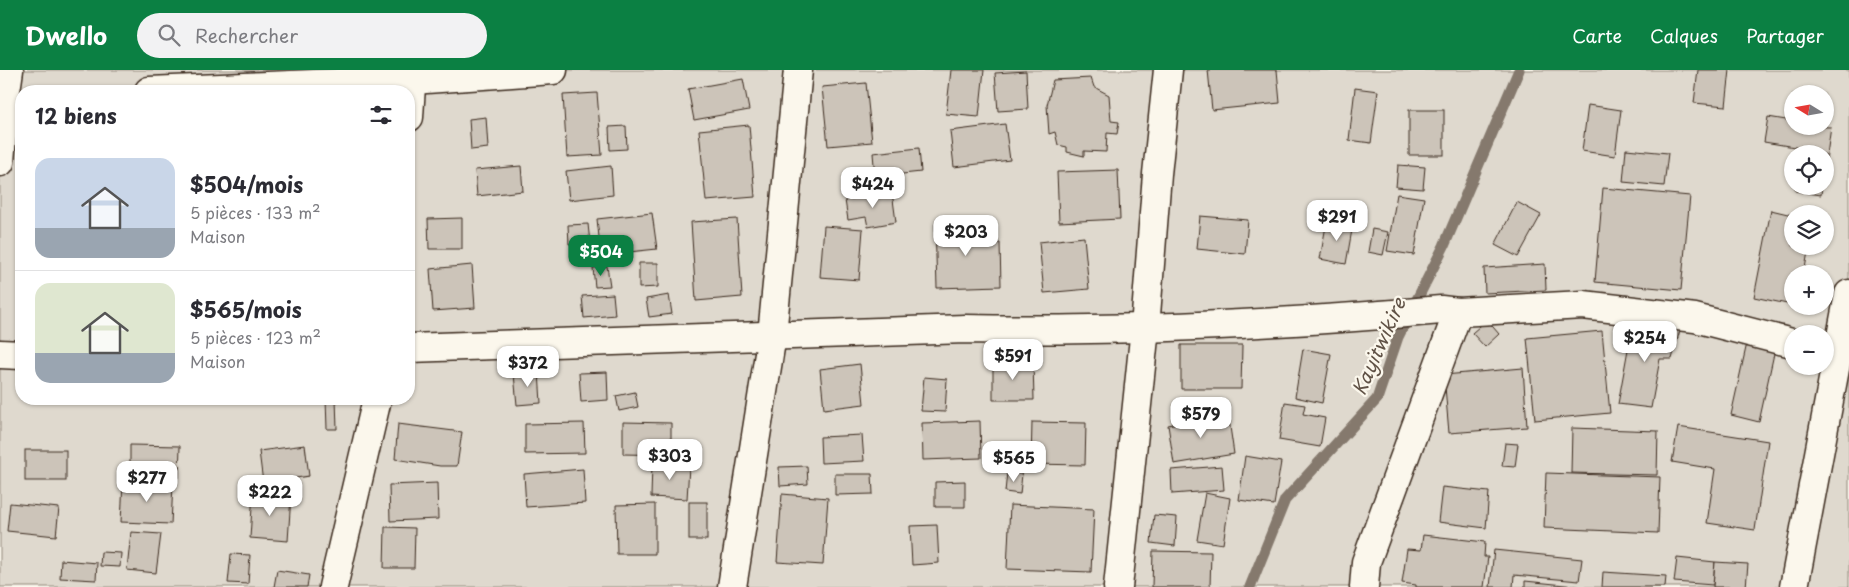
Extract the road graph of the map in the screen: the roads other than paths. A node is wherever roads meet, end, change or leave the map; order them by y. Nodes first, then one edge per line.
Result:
1 (9, 70) edge
2 (553, 70) edge
3 (798, 70) edge
4 (1168, 70) edge
5 (412, 75) edge
6 (248, 85) edge
7 (9, 97) edge
8 (0, 162) edge
9 (1849, 294) edge
10 (1450, 311) junction
11 (1145, 328) junction
12 (772, 335) junction
13 (1784, 341) edge
14 (1834, 341) edge
15 (415, 348) edge
16 (0, 354) edge
17 (15, 355) edge
18 (1827, 375) edge
19 (376, 405) edge
20 (334, 587) edge
21 (732, 587) edge
22 (1118, 587) edge
23 (1364, 587) edge
24 (1794, 587) edge

1 - 7 street
2 - 5 street
3 - 12 street
4 - 11 street
5 - 6 street
7 - 8 street
9 - 14 street
10 - 11 street
10 - 13 street
10 - 23 street
11 - 12 street
11 - 22 street
12 - 15 street
12 - 21 street
16 - 17 street
18 - 24 street
19 - 20 street

